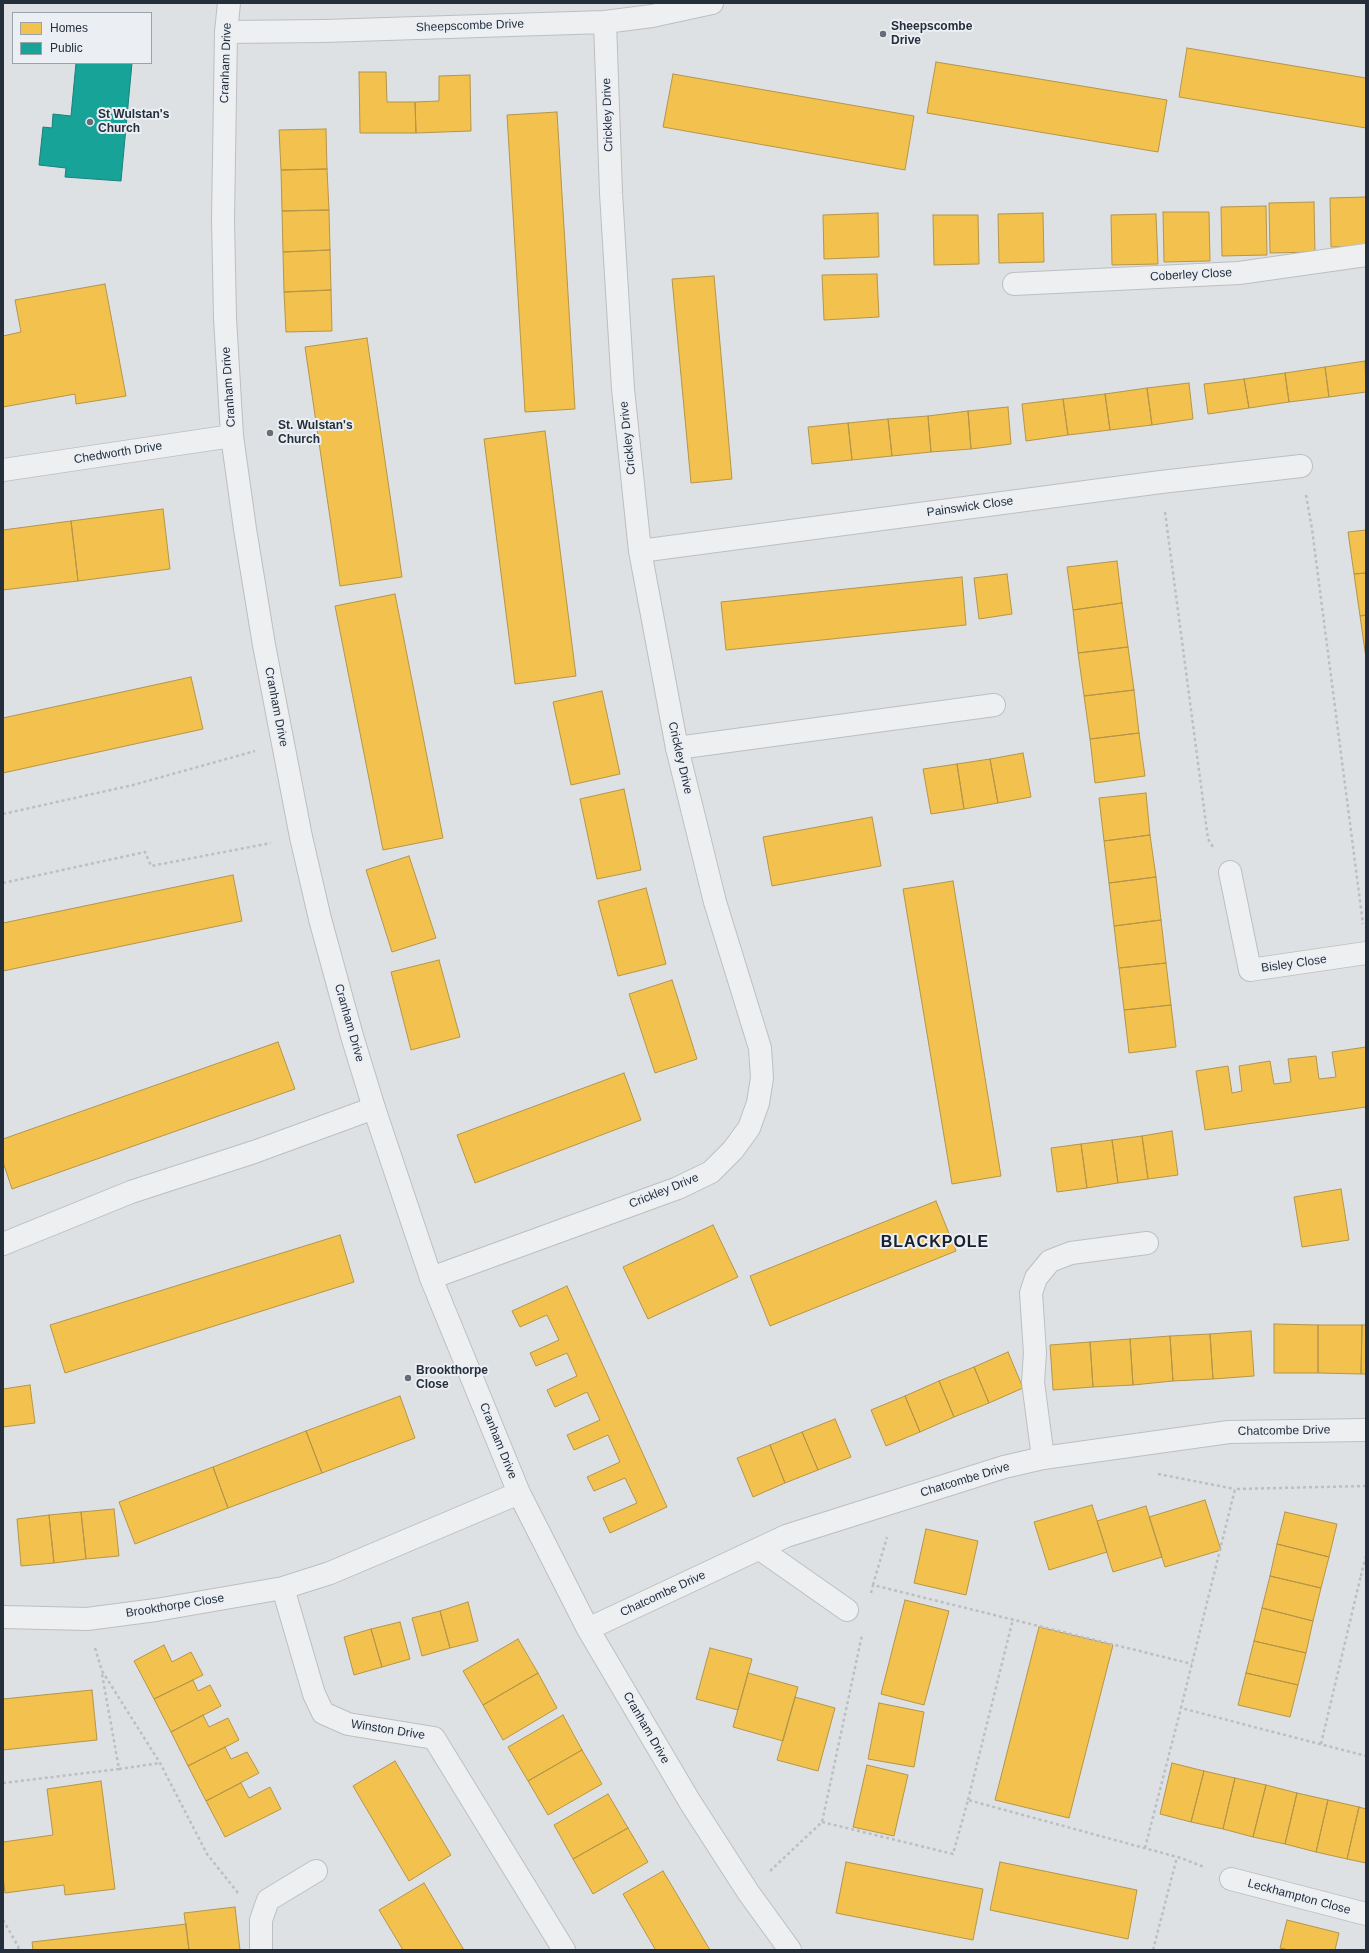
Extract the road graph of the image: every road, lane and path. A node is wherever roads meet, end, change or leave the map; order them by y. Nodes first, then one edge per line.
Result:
1 (229, 3) edge
2 (712, 3) edge
3 (605, 22) junction
4 (226, 32) junction
5 (1366, 255) edge
6 (1014, 284) dead end
7 (232, 436) junction
8 (1301, 466) joint
9 (3, 470) edge
10 (1161, 482) junction
11 (640, 551) junction
12 (994, 706) dead end
13 (283, 743) junction
14 (676, 748) junction
15 (3, 814) edge
16 (301, 837) junction
17 (1230, 872) joint
18 (3, 883) edge
19 (1364, 930) dead end
20 (1366, 953) edge
21 (374, 1108) junction
22 (1147, 1243) dead end
23 (3, 1244) edge
24 (431, 1278) junction
25 (1366, 1430) edge
26 (1132, 1446) junction
27 (1043, 1458) junction
28 (1366, 1486) edge
29 (1235, 1489) junction
30 (519, 1493) junction
31 (897, 1501) junction
32 (760, 1549) junction
33 (1366, 1556) edge
34 (1361, 1575) junction
35 (1366, 1576) edge
36 (873, 1585) junction
37 (283, 1588) junction
38 (870, 1600) dead end
39 (847, 1610) dead end
40 (3, 1617) edge
41 (87, 1619) junction
42 (1013, 1620) junction
43 (588, 1629) junction
44 (863, 1631) dead end
45 (1192, 1664) junction
46 (102, 1671) junction
47 (1181, 1708) junction
48 (1320, 1744) junction
49 (1366, 1756) edge
50 (160, 1763) junction
51 (119, 1769) junction
52 (3, 1783) edge
53 (968, 1800) junction
54 (822, 1822) junction
55 (1145, 1848) junction
56 (1177, 1857) junction
57 (316, 1871) dead end
58 (1231, 1879) joint
59 (748, 1892) junction
60 (1366, 1914) edge
61 (3, 1920) edge
62 (261, 1920) junction
63 (19, 1950) edge
64 (262, 1950) edge
65 (564, 1950) edge
66 (790, 1950) edge
67 (1153, 1950) edge

1 - 4 street, Cranham Drive
2 - 3 street, Sheepscombe Drive
3 - 4 street, Sheepscombe Drive
3 - 11 street, Crickley Drive
4 - 7 street, Cranham Drive
5 - 6 street, Coberley Close
7 - 9 street, Chedworth Drive
7 - 13 street, Cranham Drive
8 - 10 street, Painswick Close
8 - 19 path
10 - 11 street, Painswick Close
10 - 17 path
11 - 14 street, Crickley Drive
12 - 14 street
13 - 15 path
13 - 16 street, Cranham Drive
14 - 24 street, Crickley Drive
16 - 18 path
16 - 21 street, Cranham Drive
17 - 20 street, Bisley Close
21 - 23 street
21 - 24 street, Cranham Drive
22 - 27 street
24 - 30 street, Cranham Drive
25 - 26 street, Chatcombe Drive
26 - 27 street, Chatcombe Drive
26 - 29 path
27 - 31 street, Chatcombe Drive
28 - 29 path
29 - 45 path
30 - 37 street, Brookthorpe Close
30 - 43 street, Cranham Drive
31 - 32 street, Chatcombe Drive
31 - 36 path
32 - 39 street
32 - 43 street, Chatcombe Drive
33 - 34 path
34 - 35 path
34 - 48 path
36 - 38 path
36 - 42 path
37 - 41 street, Brookthorpe Close
37 - 65 street, Winston Drive
40 - 41 street, Brookthorpe Close
41 - 46 path
42 - 45 path
42 - 53 path
43 - 59 street, Cranham Drive
44 - 54 path
45 - 47 path
46 - 50 path
46 - 51 path
47 - 48 path
47 - 55 path
48 - 49 path
50 - 51 path
50 - 62 path
51 - 52 path
53 - 54 path
53 - 55 path
54 - 59 path
55 - 56 path
56 - 58 path
56 - 67 path
57 - 62 street
58 - 60 street, Leckhampton Close
59 - 66 street, Cranham Drive
61 - 63 path
62 - 64 street

